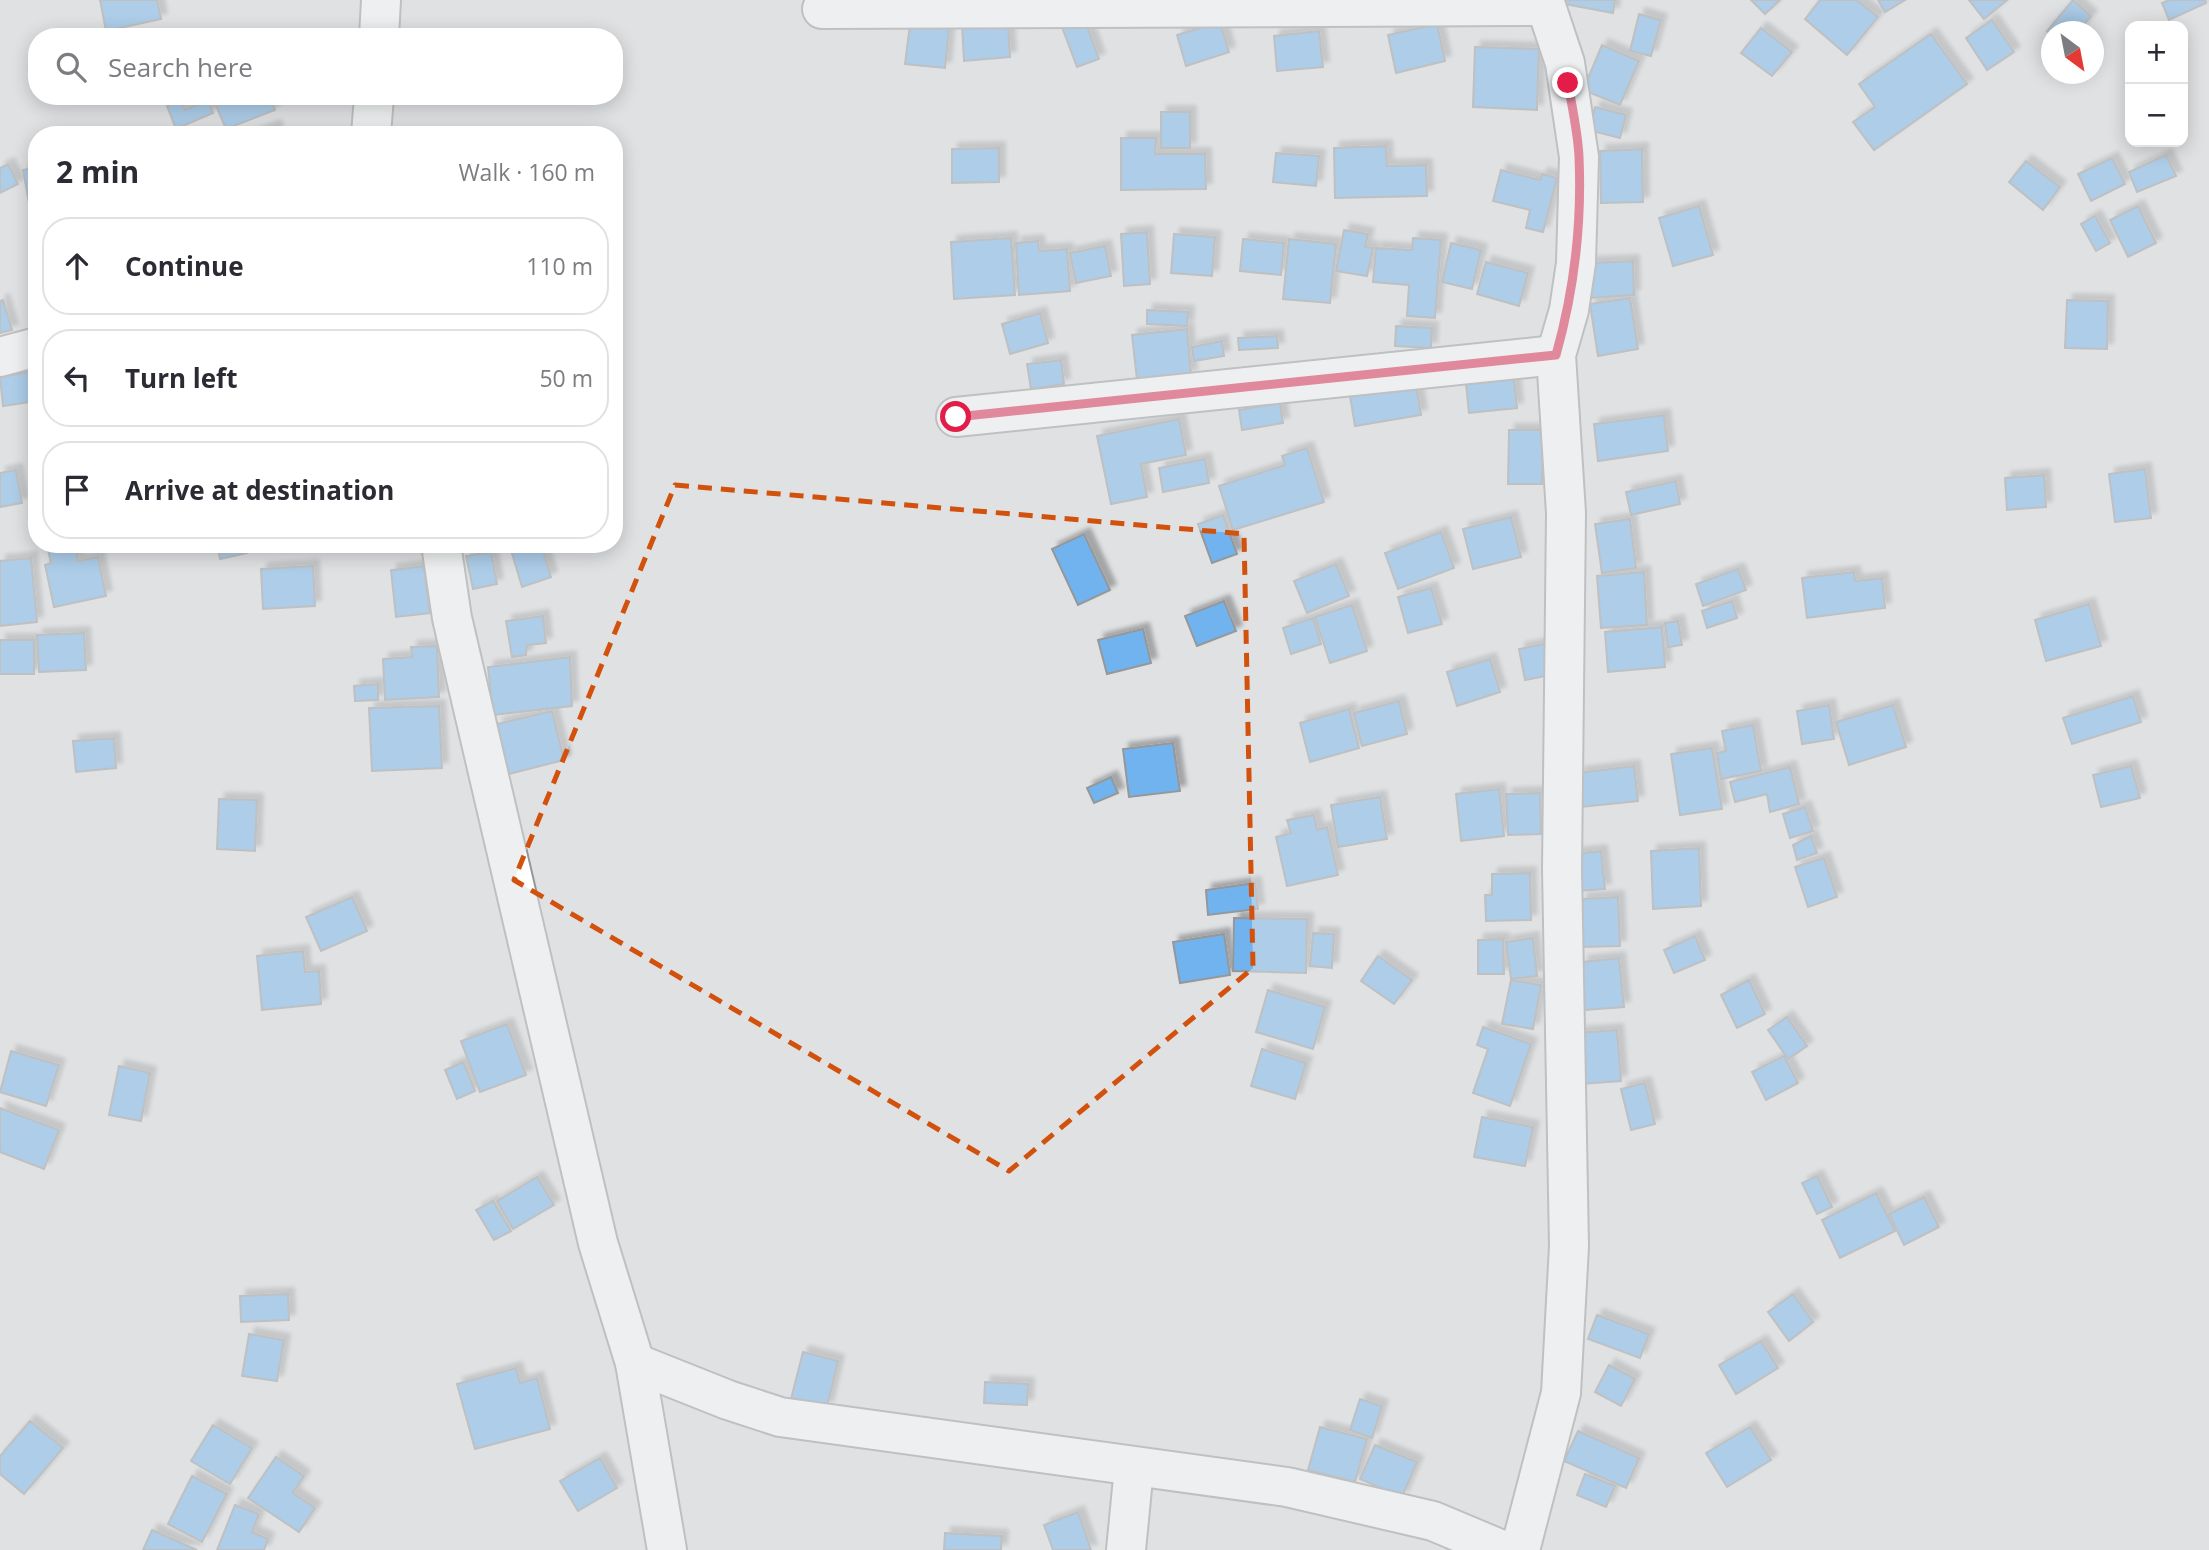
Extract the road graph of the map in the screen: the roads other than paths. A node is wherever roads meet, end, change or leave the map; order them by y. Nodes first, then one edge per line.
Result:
1 (381, 0) edge
2 (1544, 3) edge
3 (822, 9) dead end
4 (379, 28) edge
5 (373, 105) edge
6 (372, 126) edge
7 (28, 349) edge
8 (1556, 355) junction
9 (0, 357) edge
10 (956, 417) dead end
11 (442, 553) edge
12 (635, 1363) junction
13 (1134, 1468) junction
14 (667, 1550) edge
15 (1126, 1550) edge
16 (1502, 1550) edge
17 (1520, 1550) edge

1 - 4 street
2 - 3 street
2 - 8 street
5 - 6 street
7 - 9 street
8 - 10 street
8 - 17 street
11 - 12 street
12 - 13 street
12 - 14 street
13 - 15 street
13 - 16 street

